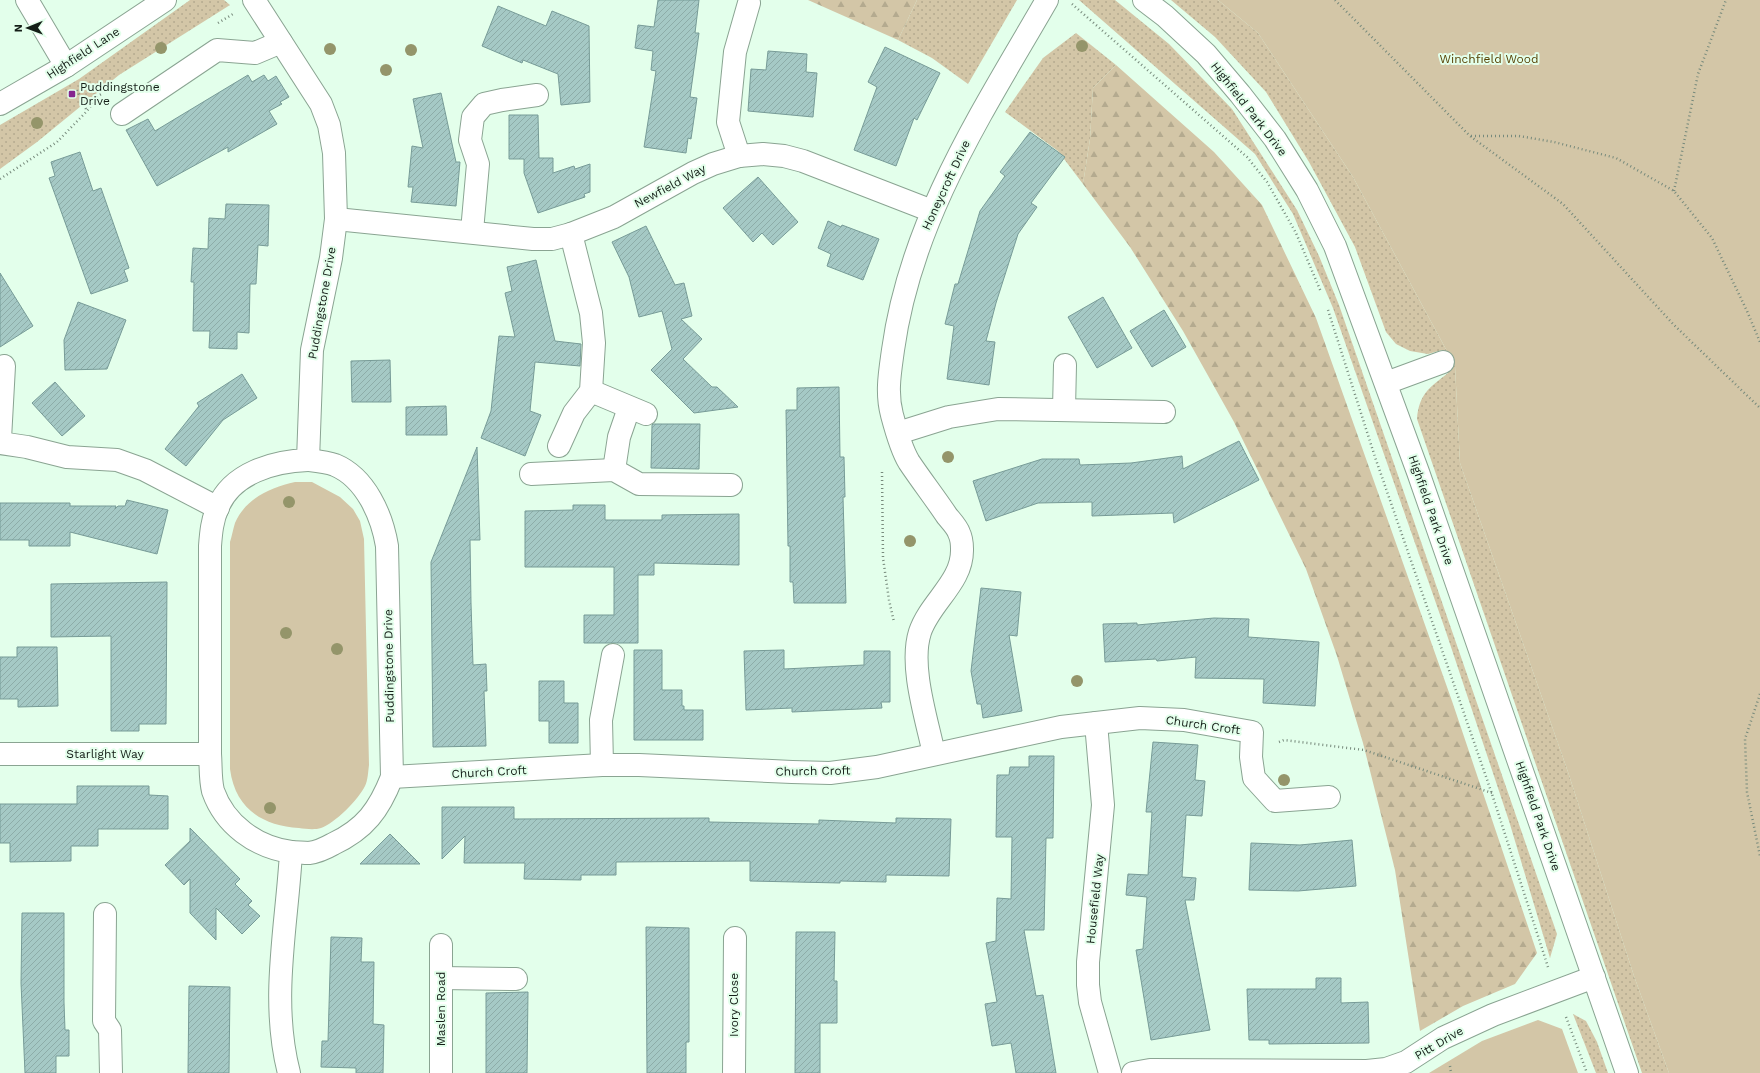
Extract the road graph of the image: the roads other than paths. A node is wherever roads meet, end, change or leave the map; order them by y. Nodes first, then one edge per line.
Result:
1 (27, 0) edge
2 (165, 0) edge
3 (254, 0) edge
4 (1047, 0) edge
5 (1144, 0) edge
6 (749, 3) dead end
7 (281, 42) junction
8 (66, 66) junction
9 (537, 95) dead end
10 (0, 104) edge
11 (122, 114) dead end
12 (739, 156) junction
13 (932, 211) junction
14 (336, 219) junction
15 (472, 231) junction
16 (571, 234) junction
17 (1443, 362) dead end
18 (1065, 365) dead end
19 (4, 366) dead end
20 (1386, 383) junction
21 (591, 391) junction
22 (1064, 409) junction
23 (1164, 412) dead end
24 (898, 433) junction
25 (0, 439) edge
26 (0, 443) edge
27 (559, 446) dead end
28 (308, 460) junction
29 (614, 470) junction
30 (531, 474) dead end
31 (731, 485) dead end
32 (218, 508) junction
33 (613, 655) dead end
34 (1096, 723) junction
35 (0, 754) edge
36 (210, 754) junction
37 (934, 754) junction
38 (602, 765) junction
39 (392, 777) junction
40 (1329, 797) dead end
41 (291, 852) junction
42 (105, 914) dead end
43 (735, 938) dead end
44 (441, 945) dead end
45 (1594, 977) junction
46 (441, 978) junction
47 (516, 979) dead end
48 (111, 1073) edge
49 (289, 1073) edge
50 (441, 1073) edge
51 (734, 1073) edge
52 (1110, 1073) edge
53 (1133, 1073) edge
54 (1627, 1073) edge

1 - 8 street
2 - 8 street, Highfield Lane
3 - 7 street, Puddingstone Drive
4 - 13 street, Honeycroft Drive
5 - 20 street, Highfield Park Drive
6 - 12 street
7 - 11 street
7 - 14 street, Puddingstone Drive
8 - 10 street, Highfield Lane
9 - 15 street
12 - 13 street, Newfield Way
12 - 16 street, Newfield Way
13 - 24 street, Honeycroft Drive
14 - 15 street, Newfield Way
14 - 28 street, Puddingstone Drive
15 - 16 street, Newfield Way
16 - 21 street
17 - 20 street
18 - 22 street
19 - 25 street
20 - 45 street, Highfield Park Drive
21 - 27 street
21 - 29 street
22 - 23 street
22 - 24 street
24 - 37 street, Honeycroft Drive
26 - 32 street
28 - 32 street, Puddingstone Drive
28 - 39 street, Puddingstone Drive
29 - 30 street
29 - 31 street
32 - 36 street, Puddingstone Drive
33 - 38 street
34 - 37 street, Church Croft
34 - 40 street, Church Croft
34 - 52 street, Housefield Way
35 - 36 street, Starlight Way
36 - 41 street, Puddingstone Drive
37 - 38 street, Church Croft
38 - 39 street, Church Croft
39 - 41 street, Puddingstone Drive
41 - 49 street
42 - 48 street
43 - 51 street, Ivory Close
44 - 46 street, Maslen Road
45 - 53 street, Pitt Drive
45 - 54 street, Highfield Park Drive
46 - 47 street
46 - 50 street, Maslen Road

